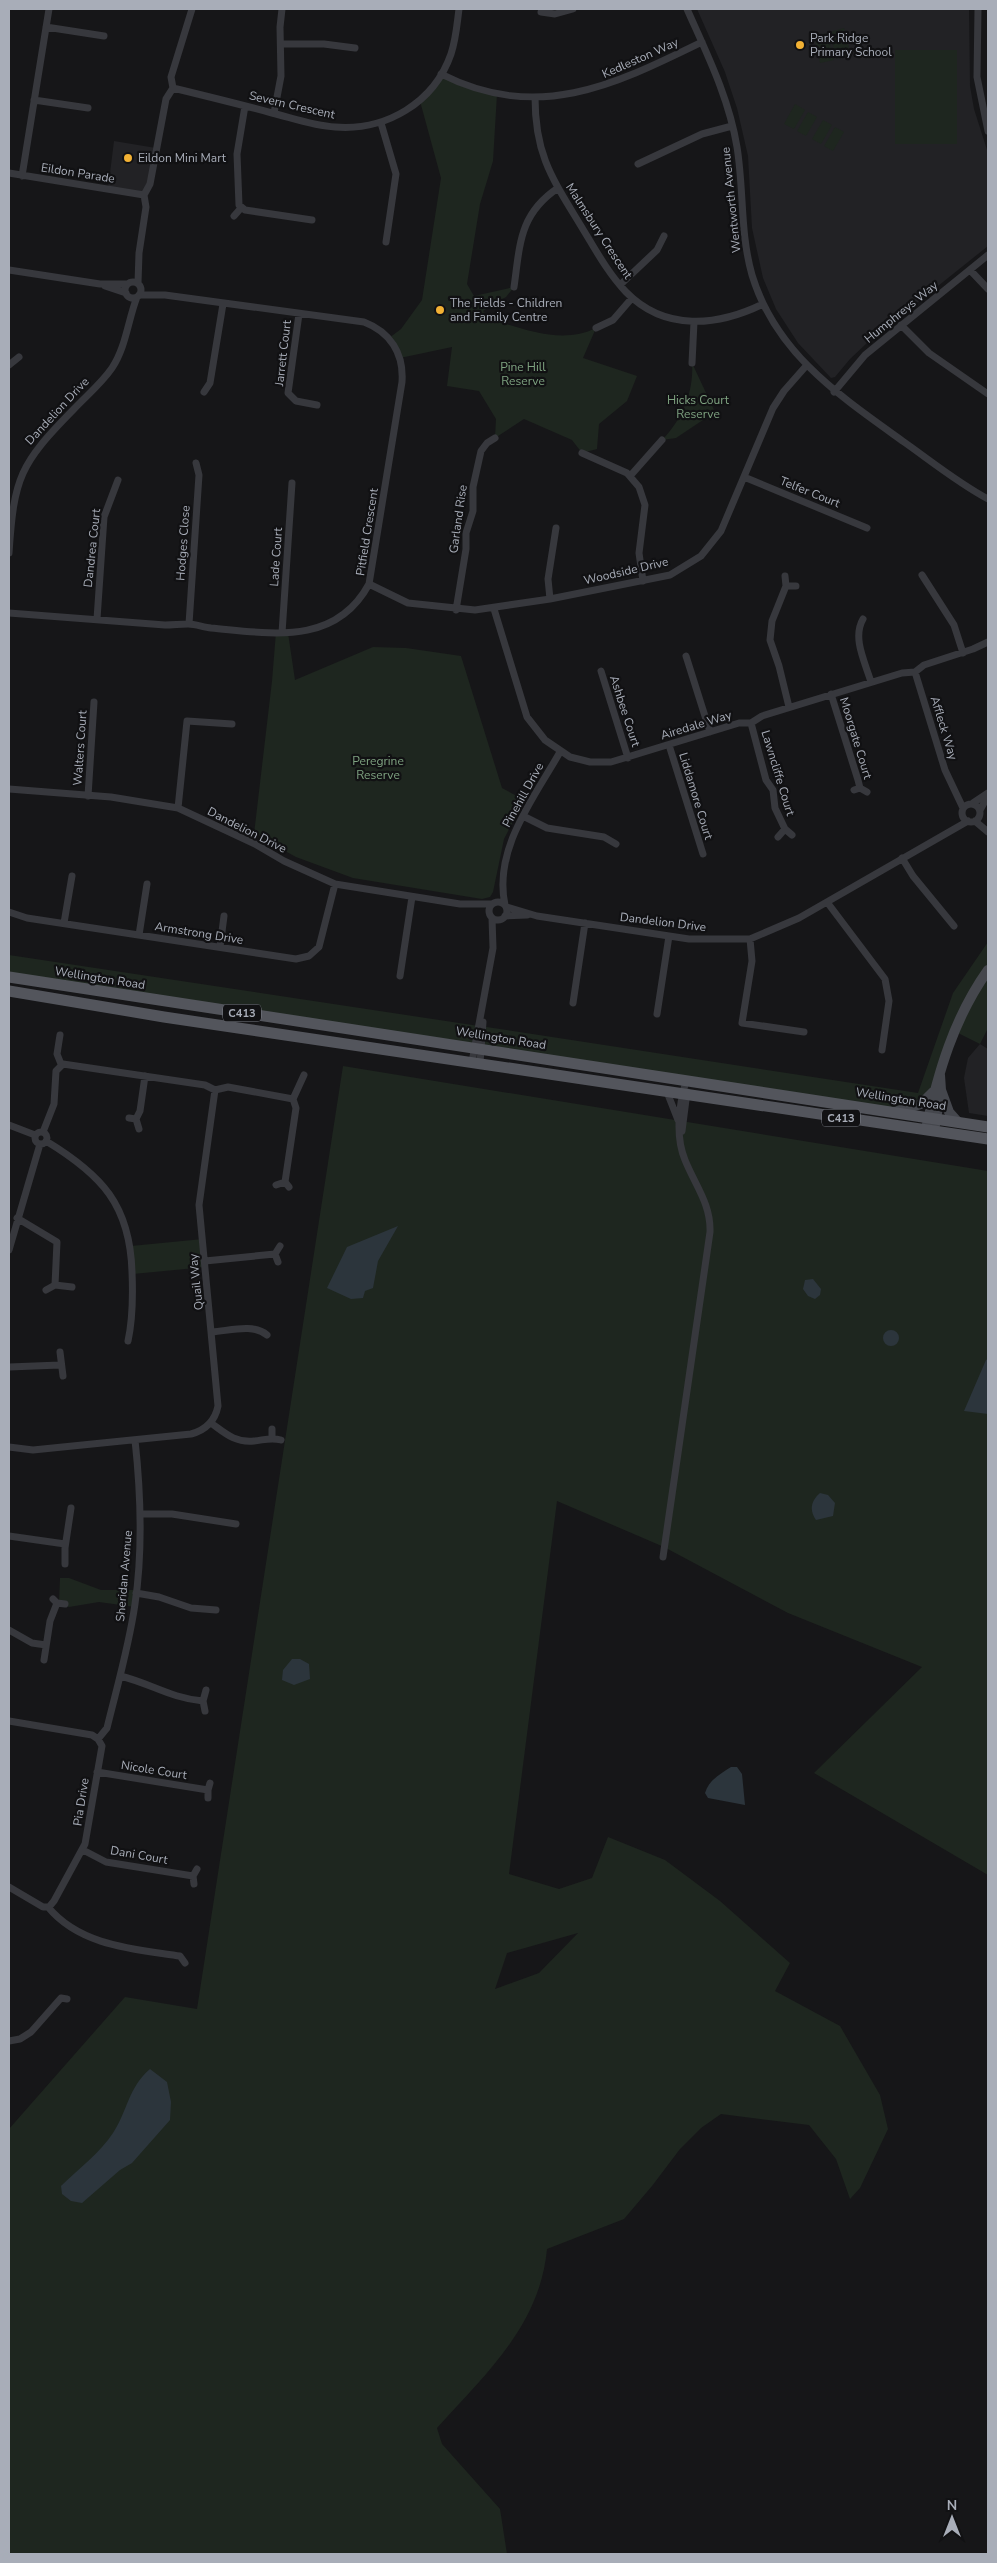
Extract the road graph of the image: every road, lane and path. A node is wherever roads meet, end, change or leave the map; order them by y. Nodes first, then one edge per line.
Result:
1 (49, 9) edge
2 (192, 9) edge
3 (282, 9) edge
4 (459, 9) edge
5 (573, 9) edge
6 (687, 9) edge
7 (978, 9) edge
8 (541, 12) dead end
9 (46, 27) junction
10 (104, 36) dead end
11 (702, 42) junction
12 (281, 44) junction
13 (355, 48) dead end
14 (441, 74) junction
15 (172, 88) junction
16 (535, 97) junction
17 (34, 100) junction
18 (245, 106) junction
19 (88, 108) dead end
20 (274, 113) junction
21 (381, 123) junction
22 (732, 126) junction
23 (988, 131) edge
24 (638, 164) dead end
25 (9, 173) edge
26 (22, 176) junction
27 (558, 188) junction
28 (144, 194) junction
29 (241, 208) junction
30 (234, 216) dead end
31 (312, 220) dead end
32 (664, 236) dead end
33 (386, 242) dead end
34 (988, 255) edge
35 (9, 270) edge
36 (970, 270) junction
37 (100, 284) junction
38 (134, 284) junction
39 (620, 285) junction
40 (514, 287) dead end
41 (988, 289) edge
42 (127, 294) junction
43 (165, 295) junction
44 (138, 296) junction
45 (632, 298) junction
46 (224, 304) junction
47 (763, 304) junction
48 (299, 314) junction
49 (128, 318) junction
50 (694, 322) junction
51 (901, 326) junction
52 (596, 328) dead end
53 (19, 357) dead end
54 (692, 363) dead end
55 (9, 365) edge
56 (806, 366) junction
57 (204, 392) dead end
58 (834, 392) junction
59 (988, 394) edge
60 (317, 405) dead end
61 (495, 438) dead end
62 (662, 440) dead end
63 (582, 453) dead end
64 (196, 463) dead end
65 (631, 476) junction
66 (744, 477) junction
67 (118, 480) dead end
68 (292, 482) dead end
69 (988, 499) edge
70 (556, 528) dead end
71 (867, 528) dead end
72 (9, 553) edge
73 (922, 575) dead end
74 (785, 576) dead end
75 (643, 581) junction
76 (369, 584) junction
77 (786, 586) junction
78 (796, 586) dead end
79 (550, 599) junction
80 (494, 609) junction
81 (456, 610) junction
82 (9, 613) edge
83 (97, 619) junction
84 (863, 619) dead end
85 (189, 624) junction
86 (282, 633) junction
87 (988, 642) edge
88 (963, 653) junction
89 (686, 656) dead end
90 (601, 671) dead end
91 (914, 672) junction
92 (871, 682) junction
93 (831, 694) junction
94 (94, 702) dead end
95 (790, 707) junction
96 (751, 723) junction
97 (232, 724) dead end
98 (710, 732) junction
99 (669, 746) junction
100 (560, 752) junction
101 (628, 758) junction
102 (9, 789) edge
103 (20, 791) junction
104 (867, 792) dead end
105 (9, 794) edge
106 (988, 795) edge
107 (88, 796) junction
108 (967, 807) junction
109 (178, 808) junction
110 (523, 816) junction
111 (976, 817) junction
112 (785, 830) junction
113 (988, 831) edge
114 (792, 835) dead end
115 (778, 837) dead end
116 (939, 837) junction
117 (616, 844) dead end
118 (702, 854) dead end
119 (902, 858) junction
120 (72, 876) dead end
121 (503, 879) junction
122 (147, 884) dead end
123 (335, 884) junction
124 (412, 897) junction
125 (827, 902) junction
126 (460, 904) junction
127 (493, 904) junction
128 (506, 906) junction
129 (9, 912) edge
130 (224, 916) dead end
131 (491, 916) junction
132 (538, 916) junction
133 (504, 918) junction
134 (64, 923) junction
135 (585, 923) junction
136 (954, 926) dead end
137 (139, 935) junction
138 (669, 936) junction
139 (750, 939) junction
140 (220, 947) junction
141 (493, 948) junction
142 (988, 970) edge
143 (400, 976) dead end
144 (9, 977) edge
145 (9, 992) edge
146 (573, 1003) dead end
147 (657, 1014) dead end
148 (804, 1032) dead end
149 (60, 1035) dead end
150 (478, 1049) junction
151 (882, 1050) dead end
152 (476, 1063) junction
153 (61, 1064) junction
154 (304, 1075) dead end
155 (145, 1076) junction
156 (686, 1081) junction
157 (215, 1090) junction
158 (937, 1090) junction
159 (667, 1092) junction
160 (685, 1095) junction
161 (293, 1099) junction
162 (894, 1112) junction
163 (679, 1120) junction
164 (958, 1122) junction
165 (931, 1124) junction
166 (9, 1125) edge
167 (988, 1127) edge
168 (139, 1129) dead end
169 (43, 1132) junction
170 (681, 1134) junction
171 (35, 1135) junction
172 (988, 1139) edge
173 (43, 1143) junction
174 (276, 1185) dead end
175 (18, 1218) junction
176 (280, 1246) dead end
177 (9, 1250) edge
178 (275, 1254) junction
179 (205, 1261) junction
180 (278, 1262) dead end
181 (56, 1285) junction
182 (72, 1287) dead end
183 (46, 1290) dead end
184 (212, 1332) junction
185 (267, 1335) dead end
186 (128, 1341) dead end
187 (60, 1352) dead end
188 (60, 1365) junction
189 (9, 1367) edge
190 (63, 1376) dead end
191 (211, 1423) junction
192 (272, 1429) dead end
193 (272, 1437) junction
194 (135, 1440) junction
195 (281, 1440) dead end
196 (9, 1447) edge
197 (71, 1508) dead end
198 (141, 1514) junction
199 (236, 1524) dead end
200 (9, 1536) edge
201 (65, 1544) junction
202 (663, 1557) dead end
203 (65, 1564) dead end
204 (136, 1593) junction
205 (65, 1604) dead end
206 (216, 1610) dead end
207 (9, 1630) edge
208 (46, 1645) junction
209 (44, 1660) dead end
210 (120, 1676) junction
211 (206, 1690) dead end
212 (203, 1700) junction
213 (205, 1711) dead end
214 (9, 1721) edge
215 (98, 1738) junction
216 (97, 1772) junction
217 (209, 1790) dead end
218 (83, 1850) junction
219 (197, 1869) dead end
220 (193, 1876) junction
221 (194, 1884) dead end
222 (9, 1887) edge
223 (48, 1907) junction
224 (185, 1963) dead end
225 (61, 1997) dead end
226 (9, 2041) edge

1 - 9 street
2 - 15 street
3 - 12 street
4 - 14 street, Severn Crescent
5 - 8 street
6 - 11 street, Wentworth Avenue
7 - 23 street
9 - 10 street
9 - 17 street
11 - 16 street, Kedleston Way
11 - 22 street, Wentworth Avenue
12 - 13 street
12 - 20 street
14 - 16 street, Kedleston Way
14 - 21 street, Severn Crescent
15 - 18 street, Severn Crescent
15 - 28 street
16 - 27 street, Malmsbury Crescent
17 - 19 street
17 - 26 street
18 - 20 street, Severn Crescent
18 - 29 street
20 - 21 street, Severn Crescent
21 - 33 street
22 - 24 street
22 - 47 street, Wentworth Avenue
25 - 26 street, Eildon Parade
26 - 28 street, Eildon Parade
27 - 39 street, Malmsbury Crescent
27 - 40 street
28 - 38 street
29 - 30 street
29 - 31 street
32 - 39 street
34 - 36 street, Humphreys Way
35 - 37 street
36 - 41 street
36 - 51 street, Humphreys Way
37 - 38 street, Pitfield Crescent
37 - 42 street, Pitfield Crescent
38 - 42 street, Dandelion Drive
38 - 43 street, Pitfield Crescent
38 - 44 street, Dandelion Drive
39 - 45 street, Malmsbury Crescent
42 - 44 street, Pitfield Crescent
42 - 49 street, Dandelion Drive
43 - 44 street, Pitfield Crescent
43 - 46 street, Pitfield Crescent
44 - 49 street, Dandelion Drive
45 - 50 street, Malmsbury Crescent
45 - 52 street
46 - 48 street, Pitfield Crescent
46 - 57 street
47 - 50 street, Malmsbury Crescent
47 - 56 street, Wentworth Avenue
48 - 60 street, Jarrett Court
48 - 76 street, Pitfield Crescent
49 - 72 street, Dandelion Drive
50 - 54 street
51 - 58 street, Humphreys Way
51 - 59 street
53 - 55 street
56 - 58 street, Wentworth Avenue
56 - 66 street, Woodside Drive
58 - 69 street, Wentworth Avenue
61 - 81 street, Garland Rise
62 - 65 street
63 - 65 street
64 - 85 street, Hodges Close
65 - 75 street
66 - 71 street, Telfer Court
66 - 75 street, Woodside Drive
67 - 83 street, Dandrea Court
68 - 86 street, Lade Court
70 - 79 street
73 - 88 street
74 - 77 street
75 - 79 street, Woodside Drive
76 - 81 street, Woodside Drive
76 - 86 street, Pitfield Crescent
77 - 78 street
77 - 95 street
79 - 80 street, Woodside Drive
80 - 81 street, Woodside Drive
80 - 100 street, Airedale Way
82 - 83 street, Pitfield Crescent
83 - 85 street, Pitfield Crescent
84 - 92 street
85 - 86 street, Pitfield Crescent
87 - 88 street, Airedale Way
88 - 91 street, Airedale Way
89 - 98 street
90 - 101 street, Ashbee Court
91 - 92 street, Airedale Way
91 - 108 street, Affleck Way
92 - 93 street, Airedale Way
93 - 95 street, Airedale Way
93 - 104 street, Moorgate Court
94 - 107 street, Walters Court
95 - 96 street, Airedale Way
96 - 98 street, Airedale Way
96 - 112 street, Lawncliffe Court
97 - 109 street
98 - 99 street, Airedale Way
99 - 101 street, Airedale Way
99 - 118 street, Liddamore Court
100 - 101 street, Airedale Way
100 - 110 street, Pinehill Drive
102 - 103 street, Dandelion Drive
103 - 105 street, Dandelion Drive
103 - 107 street, Dandelion Drive
106 - 108 street, Dandelion Drive
106 - 111 street, Dandelion Drive
107 - 109 street, Dandelion Drive
108 - 111 street
108 - 111 street
108 - 116 street, Dandelion Drive
109 - 123 street, Dandelion Drive
110 - 117 street
110 - 121 street, Pinehill Drive
111 - 113 street
111 - 116 street, Dandelion Drive
112 - 114 street, Lawncliffe Court
112 - 115 street, Lawncliffe Court
116 - 119 street, Dandelion Drive
119 - 125 street, Dandelion Drive
119 - 136 street
120 - 134 street
121 - 127 street, Pinehill Drive
121 - 128 street, Pinehill Drive
122 - 137 street
123 - 124 street, Dandelion Drive
123 - 140 street, Armstrong Drive
124 - 126 street, Dandelion Drive
124 - 143 street
125 - 139 street, Dandelion Drive
125 - 151 street
126 - 127 street, Dandelion Drive
126 - 131 street, Dandelion Drive
127 - 128 street, Dandelion Drive
127 - 131 street, Pinehill Drive
128 - 132 street, Dandelion Drive
128 - 133 street, Pinehill Drive
129 - 134 street, Armstrong Drive
130 - 140 street
131 - 133 street, Dandelion Drive
131 - 141 street
132 - 133 street, Dandelion Drive
132 - 135 street, Dandelion Drive
133 - 141 street
134 - 137 street, Armstrong Drive
135 - 138 street, Dandelion Drive
135 - 146 street
137 - 140 street, Armstrong Drive
138 - 139 street, Dandelion Drive
138 - 147 street
139 - 148 street
141 - 150 street
142 - 158 main road
144 - 150 main road, Wellington Road / C413
145 - 152 main road, Wellington Road / C413
149 - 153 street
150 - 152 street
150 - 156 main road, Wellington Road / C413
152 - 159 main road, Wellington Road / C413
153 - 155 street
153 - 169 street
154 - 161 street
155 - 157 street
155 - 168 street
156 - 160 street
156 - 162 main road, Wellington Road / C413
157 - 161 street
157 - 179 street, Quail Way
158 - 162 main road
158 - 164 main road
158 - 165 main road
159 - 160 main road, Wellington Road / C413
159 - 163 street
160 - 163 street
160 - 165 main road, Wellington Road / C413
160 - 170 street
161 - 174 street
162 - 165 main road, Wellington Road / C413
163 - 170 street
164 - 165 main road, Wellington Road / C413
164 - 167 main road, Wellington Road / C413
165 - 172 main road, Wellington Road / C413
166 - 171 street
169 - 171 street
169 - 173 street
170 - 202 street
171 - 173 street
173 - 175 street
173 - 186 street
175 - 177 street
175 - 181 street
176 - 178 street
178 - 179 street
178 - 180 street
179 - 184 street, Quail Way
181 - 182 street
181 - 183 street
184 - 185 street
184 - 191 street, Quail Way
187 - 188 street
188 - 189 street
188 - 190 street
191 - 193 street
191 - 194 street
192 - 193 street
193 - 195 street
194 - 196 street
194 - 198 street, Sheridan Avenue
197 - 201 street
198 - 199 street
198 - 204 street, Sheridan Avenue
200 - 201 street
201 - 203 street
204 - 206 street
204 - 210 street, Sheridan Avenue
205 - 208 street
207 - 208 street
208 - 209 street
210 - 212 street
210 - 215 street, Sheridan Avenue
211 - 212 street
212 - 213 street
214 - 215 street
215 - 216 street, Pia Drive
216 - 217 street, Nicole Court
216 - 218 street, Pia Drive
218 - 220 street, Dani Court
218 - 223 street, Pia Drive
219 - 220 street
220 - 221 street
222 - 223 street
223 - 224 street
225 - 226 street

